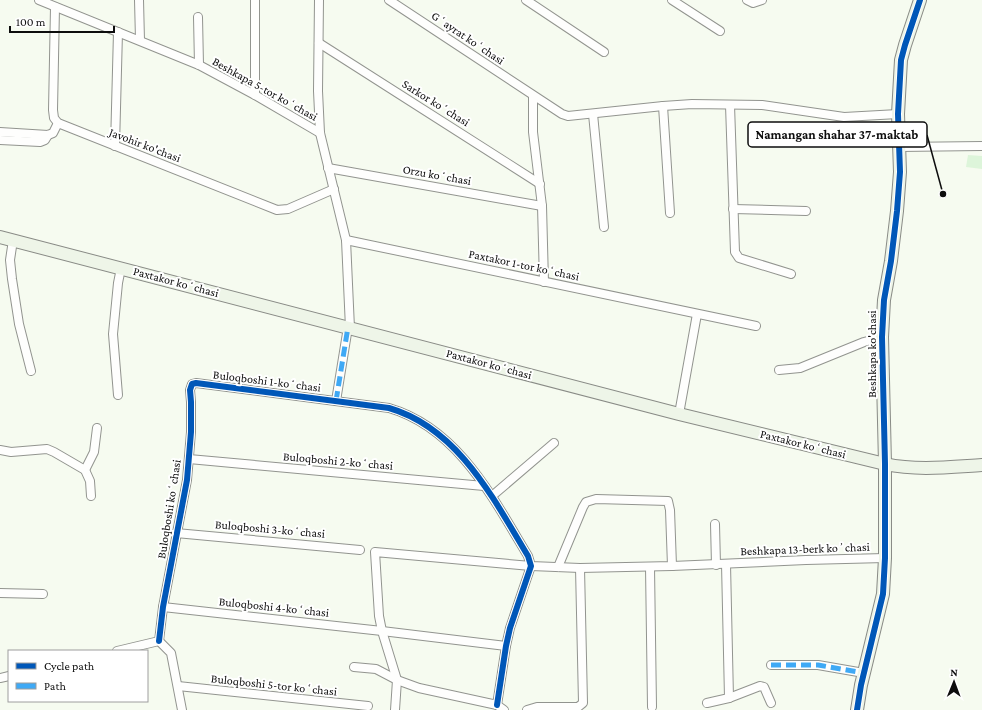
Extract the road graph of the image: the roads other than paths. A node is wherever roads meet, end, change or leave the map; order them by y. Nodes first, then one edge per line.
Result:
1 (39, 0) edge
2 (138, 0) edge
3 (255, 0) edge
4 (319, 0) edge
5 (389, 0) edge
6 (526, 0) edge
7 (672, 0) edge
8 (762, 0) edge
9 (920, 0) edge
10 (750, 2) edge
11 (56, 7) junction
12 (198, 17) dead end
13 (720, 31) dead end
14 (118, 32) junction
15 (140, 40) junction
16 (319, 43) junction
17 (604, 52) dead end
18 (199, 65) junction
19 (256, 96) junction
20 (534, 96) junction
21 (730, 105) junction
22 (663, 106) junction
23 (594, 114) junction
24 (898, 114) junction
25 (58, 124) junction
26 (0, 132) edge
27 (320, 133) junction
28 (48, 135) junction
29 (0, 140) edge
30 (115, 146) junction
31 (982, 146) edge
32 (899, 147) junction
33 (328, 168) junction
34 (540, 184) junction
35 (334, 190) junction
36 (542, 206) junction
37 (733, 209) junction
38 (806, 211) dead end
39 (670, 213) dead end
40 (604, 227) dead end
41 (0, 235) edge
42 (13, 240) junction
43 (346, 240) junction
44 (121, 268) junction
45 (791, 274) dead end
46 (544, 282) junction
47 (697, 314) junction
48 (756, 326) dead end
49 (349, 327) junction
50 (882, 337) junction
51 (779, 370) dead end
52 (31, 371) dead end
53 (196, 383) joint
54 (118, 395) dead end
55 (336, 400) junction
56 (679, 414) junction
57 (97, 428) dead end
58 (554, 443) dead end
59 (0, 450) edge
60 (189, 459) junction
61 (885, 464) junction
62 (982, 465) edge
63 (85, 470) junction
64 (484, 486) junction
65 (91, 496) dead end
66 (492, 496) junction
67 (715, 524) dead end
68 (176, 533) junction
69 (360, 550) dead end
70 (886, 558) junction
71 (716, 564) junction
72 (726, 564) junction
73 (531, 566) junction
74 (672, 566) junction
75 (558, 567) junction
76 (650, 567) junction
77 (580, 568) junction
78 (0, 593) edge
79 (43, 594) dead end
80 (163, 607) junction
81 (382, 630) junction
82 (160, 641) junction
83 (506, 646) junction
84 (121, 650) edge
85 (771, 665) dead end
86 (354, 667) dead end
87 (864, 673) junction
88 (397, 680) junction
89 (178, 686) junction
90 (729, 698) junction
91 (771, 703) dead end
92 (707, 704) dead end
93 (368, 706) dead end
94 (480, 706) edge
95 (652, 707) dead end
96 (501, 708) edge
97 (182, 710) edge
98 (395, 710) edge
99 (527, 710) edge
100 (857, 710) edge

1 - 11 street, Beshkapa 5-tor koʻchasi
2 - 15 street
3 - 19 street
4 - 16 street
5 - 20 street, Gʻayrat koʻchasi
6 - 17 street
7 - 13 street
8 - 10 street
9 - 24 main road, Beshkapa ko'chasi
11 - 14 street, Beshkapa 5-tor koʻchasi
11 - 25 street
12 - 18 street, Beshkapa 5-tor koʻchasi
14 - 15 street, Beshkapa 5-tor koʻchasi
14 - 30 street
15 - 18 street, Beshkapa 5-tor koʻchasi
16 - 27 street
16 - 34 street, Sarkor koʻchasi
18 - 19 street, Beshkapa 5-tor koʻchasi
19 - 27 street, Beshkapa 5-tor koʻchasi
20 - 23 street, Gʻayrat koʻchasi
20 - 34 street
21 - 22 street, Gʻayrat koʻchasi
21 - 24 street, Gʻayrat koʻchasi
21 - 37 street
22 - 23 street, Gʻayrat koʻchasi
22 - 39 street
23 - 40 street
24 - 32 main road, Beshkapa ko'chasi
25 - 28 street
25 - 30 street, Javohir ko'chasi
26 - 28 street
27 - 33 street
28 - 29 street
30 - 35 street, Javohir ko'chasi
31 - 32 street
32 - 50 main road, Beshkapa ko'chasi
33 - 35 street
33 - 36 street, Orzu koʻchasi
34 - 36 street
35 - 43 street
36 - 46 street
37 - 38 street
37 - 45 street
41 - 42 main road, Paxtakor koʻchasi
42 - 44 main road, Paxtakor koʻchasi
42 - 52 street
43 - 46 street, Paxtakor 1-tor koʻchasi
43 - 49 street
44 - 49 main road, Paxtakor koʻchasi
44 - 54 street
46 - 47 street, Paxtakor 1-tor koʻchasi
47 - 48 street, Paxtakor 1-tor koʻchasi
47 - 56 street
49 - 55 street
49 - 56 main road, Paxtakor koʻchasi
50 - 51 street
50 - 61 main road, Beshkapa ko'chasi
53 - 55 street, Buloqboshi 1-koʻchasi
53 - 60 street, Buloqboshi koʻchasi
55 - 64 street
56 - 61 main road, Paxtakor koʻchasi
57 - 63 street
58 - 66 street
59 - 63 street
60 - 64 street, Buloqboshi 2-koʻchasi
60 - 68 street, Buloqboshi koʻchasi
61 - 62 main road, Paxtakor koʻchasi
61 - 70 main road, Beshkapa ko'chasi
63 - 65 street
64 - 66 street
66 - 73 street
67 - 71 street
68 - 69 street, Buloqboshi 3-koʻchasi
68 - 80 street, Buloqboshi koʻchasi
70 - 72 street, Beshkapa 13-berk koʼchasi
70 - 87 main road, Beshkapa ko'chasi
71 - 72 street, Beshkapa 13-berk koʼchasi
71 - 74 street, Beshkapa 13-berk koʼchasi
72 - 90 street, Beshkapa 13-berk koʼchasi
73 - 75 street, Beshkapa 13-berk koʼchasi
73 - 81 street, Beshkapa 13-berk koʼchasi
73 - 83 street
74 - 75 street
74 - 76 street, Beshkapa 13-berk koʼchasi
75 - 77 street, Beshkapa 13-berk koʼchasi
76 - 77 street, Beshkapa 13-berk koʼchasi
76 - 95 street
77 - 99 street
78 - 79 street
80 - 81 street, Buloqboshi 4-koʻchasi
80 - 82 street, Buloqboshi koʻchasi
81 - 83 street, Buloqboshi 4-koʻchasi
81 - 88 street
82 - 84 street
82 - 89 street
83 - 96 street
85 - 87 street
86 - 88 street
87 - 100 main road, Beshkapa ko'chasi
88 - 94 street
88 - 98 street
89 - 93 street, Buloqboshi 5-tor koʻchasi
89 - 97 street
90 - 91 street
90 - 92 street
94 - 96 street

